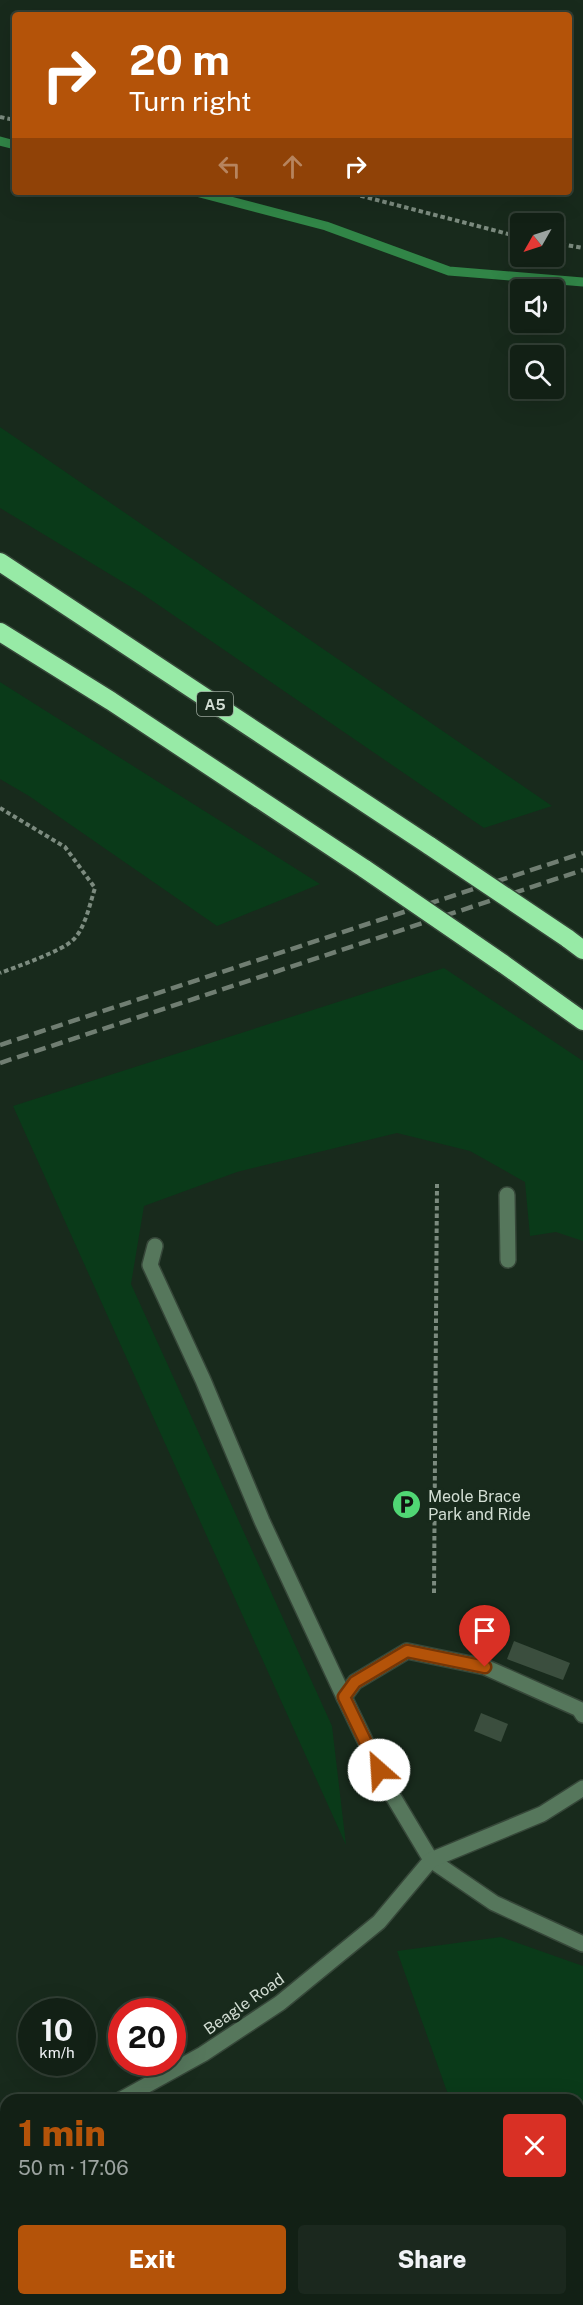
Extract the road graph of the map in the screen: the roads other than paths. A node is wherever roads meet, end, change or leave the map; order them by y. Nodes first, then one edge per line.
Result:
1 (0, 562) edge
2 (0, 632) edge
3 (583, 950) edge
4 (583, 1022) edge
5 (507, 1195) dead end
6 (154, 1246) dead end
7 (508, 1260) dead end
8 (344, 1697) junction
9 (583, 1715) edge
10 (583, 1788) edge
11 (431, 1860) junction
12 (583, 1944) edge
13 (131, 2094) edge

1 - 3 highway, A5, bridge
2 - 4 highway, bridge
5 - 7 street
6 - 8 street
8 - 9 street
8 - 11 street
10 - 11 street
11 - 12 street
11 - 13 street, Beagle Road

